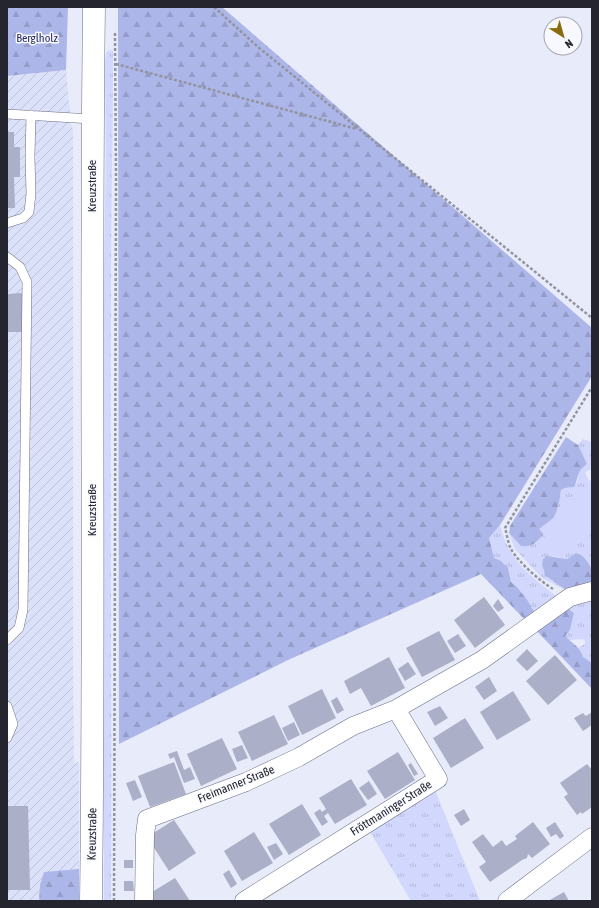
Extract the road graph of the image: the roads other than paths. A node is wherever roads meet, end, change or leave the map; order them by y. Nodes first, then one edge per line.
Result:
1 (94, 7) edge
2 (7, 114) edge
3 (31, 115) junction
4 (92, 119) junction
5 (7, 223) edge
6 (7, 257) edge
7 (592, 591) edge
8 (7, 640) edge
9 (7, 706) edge
10 (396, 710) junction
11 (7, 738) edge
12 (592, 837) edge
13 (91, 901) edge
14 (144, 901) edge
15 (244, 901) edge
16 (507, 901) edge

1 - 4 main road, Kreuzstraße
2 - 3 lane
3 - 4 lane
3 - 5 lane
4 - 13 main road, Kreuzstraße
6 - 8 lane
7 - 10 street
9 - 11 lane
10 - 14 street, Freimanner Straße
10 - 15 street, Fröttmaninger Straße
12 - 16 street

